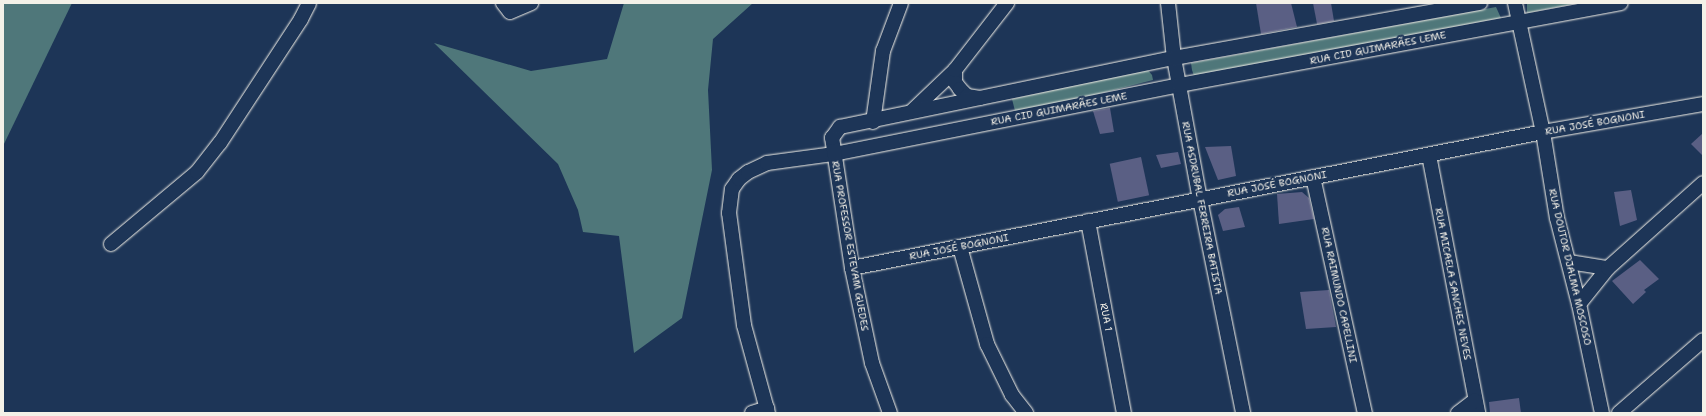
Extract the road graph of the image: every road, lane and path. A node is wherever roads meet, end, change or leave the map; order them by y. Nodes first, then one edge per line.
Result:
1 (309, 3) edge
2 (503, 3) edge
3 (531, 3) edge
4 (901, 3) edge
5 (1006, 3) edge
6 (1168, 3) edge
7 (1480, 3) edge
8 (1515, 3) edge
9 (1620, 3) edge
10 (1520, 22) junction
11 (1174, 58) junction
12 (956, 70) junction
13 (1179, 85) junction
14 (984, 98) junction
15 (1703, 104) edge
16 (911, 112) junction
17 (872, 122) junction
18 (1543, 132) junction
19 (834, 154) junction
20 (1429, 155) junction
21 (1313, 177) junction
22 (1703, 183) edge
23 (1200, 200) junction
24 (1088, 221) junction
25 (111, 244) dead end
26 (960, 247) junction
27 (1569, 262) junction
28 (852, 268) junction
29 (1608, 268) junction
30 (1579, 304) junction
31 (1703, 340) edge
32 (1476, 406) edge
33 (768, 411) edge
34 (888, 412) edge
35 (752, 413) edge
36 (1026, 413) edge
37 (1124, 413) edge
38 (1243, 413) edge
39 (1365, 413) edge
40 (1458, 413) edge
41 (1602, 413) edge
42 (1619, 413) edge

1 - 25 street
2 - 3 street
4 - 17 street
5 - 12 street
6 - 11 street, RUA ASDRUBAL FERREIRA BATISTA
7 - 11 street
8 - 10 street, RUA DOUTOR DJALMA MOSCOSO
9 - 10 street, RUA CID GUIMARÃES LEME
10 - 13 street, RUA CID GUIMARÃES LEME
10 - 18 street, RUA DOUTOR DJALMA MOSCOSO
11 - 13 street, RUA ASDRUBAL FERREIRA BATISTA
11 - 14 street
12 - 14 street
12 - 16 street
13 - 19 street, RUA CID GUIMARÃES LEME
13 - 23 street, RUA ASDRUBAL FERREIRA BATISTA
14 - 16 street
15 - 18 street, RUA JOSÉ BOGNONI
16 - 17 street
17 - 19 street, RUA PROFESSOR ESTEVAM GUEDES
18 - 20 street, RUA JOSÉ BOGNONI
18 - 27 street, RUA DOUTOR DJALMA MOSCOSO
19 - 28 street, RUA PROFESSOR ESTEVAM GUEDES
19 - 33 street, RUA CID GUIMARÃES LEME
20 - 21 street, RUA JOSÉ BOGNONI
20 - 32 street, RUA MICAELA SANCHES NEVES
21 - 23 street, RUA JOSÉ BOGNONI
21 - 39 street, RUA RAIMUNDO CAPELLINI
22 - 29 street
23 - 24 street, RUA JOSÉ BOGNONI
23 - 38 street, RUA ASDRUBAL FERREIRA BATISTA
24 - 26 street, RUA JOSÉ BOGNONI
24 - 37 street, RUA 1
26 - 28 street, RUA JOSÉ BOGNONI
26 - 36 street
27 - 29 street
27 - 30 street, RUA DOUTOR DJALMA MOSCOSO
28 - 34 street, RUA PROFESSOR ESTEVAM GUEDES
29 - 30 street
30 - 41 street, RUA DOUTOR DJALMA MOSCOSO
31 - 42 street
32 - 40 street
33 - 35 street

